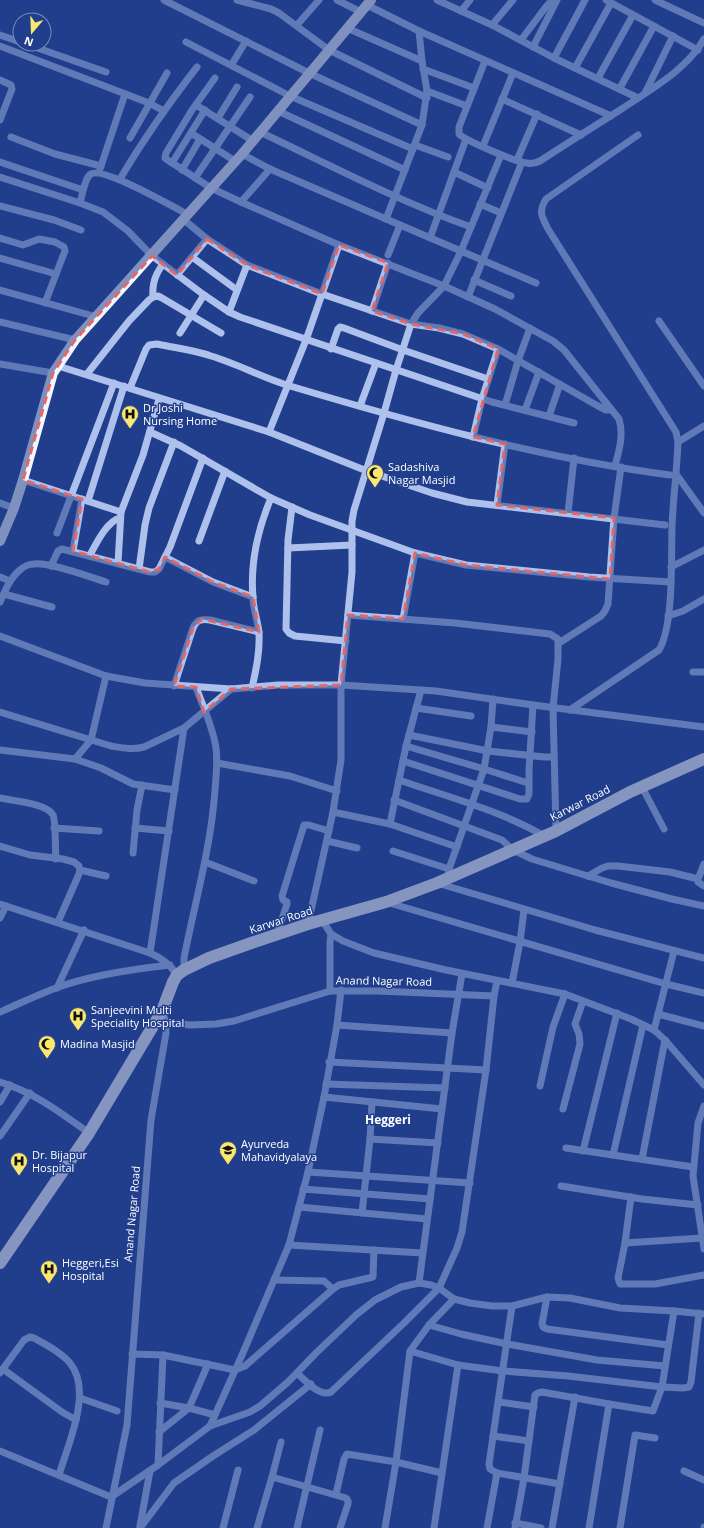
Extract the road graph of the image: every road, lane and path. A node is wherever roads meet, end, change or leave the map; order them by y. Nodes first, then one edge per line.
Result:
1 (164, 0) edge
2 (237, 0) edge
3 (319, 0) edge
4 (337, 0) edge
5 (437, 0) edge
6 (470, 0) edge
7 (513, 0) edge
8 (552, 0) edge
9 (557, 0) edge
10 (585, 0) edge
11 (657, 0) edge
12 (608, 1) edge
13 (366, 6) edge
14 (461, 11) junction
15 (633, 15) junction
16 (704, 23) edge
17 (297, 25) junction
18 (492, 25) junction
19 (654, 26) junction
20 (347, 28) junction
21 (419, 31) junction
22 (0, 35) edge
23 (673, 36) junction
24 (12, 39) edge
25 (521, 40) junction
26 (704, 40) edge
27 (246, 41) junction
28 (186, 42) dead end
29 (0, 46) edge
30 (533, 47) junction
31 (329, 50) junction
32 (698, 50) junction
33 (49, 52) edge
34 (554, 58) junction
35 (485, 60) junction
36 (422, 61) junction
37 (232, 64) junction
38 (197, 67) dead end
39 (575, 68) junction
40 (423, 69) junction
41 (106, 72) dead end
42 (167, 73) dead end
43 (310, 73) junction
44 (513, 73) junction
45 (215, 78) dead end
46 (598, 78) junction
47 (0, 80) edge
48 (237, 87) dead end
49 (474, 88) junction
50 (620, 88) junction
51 (645, 93) junction
52 (125, 94) junction
53 (427, 95) junction
54 (290, 96) junction
55 (250, 97) dead end
56 (638, 98) junction
57 (502, 99) junction
58 (149, 103) junction
59 (196, 105) junction
60 (467, 106) junction
61 (205, 110) junction
62 (164, 111) junction
63 (278, 111) junction
64 (537, 114) junction
65 (611, 116) junction
66 (218, 118) junction
67 (0, 120) edge
68 (422, 125) junction
69 (231, 126) junction
70 (260, 132) junction
71 (191, 133) junction
72 (581, 135) junction
73 (638, 135) dead end
74 (11, 137) dead end
75 (130, 138) dead end
76 (200, 139) junction
77 (466, 139) junction
78 (253, 141) junction
79 (483, 146) junction
80 (414, 147) junction
81 (215, 149) junction
82 (501, 155) junction
83 (238, 157) junction
84 (448, 157) dead end
85 (520, 161) junction
86 (0, 162) edge
87 (172, 163) junction
88 (100, 169) junction
89 (270, 169) junction
90 (182, 170) junction
91 (405, 170) junction
92 (454, 172) junction
93 (0, 177) edge
94 (195, 178) junction
95 (120, 179) junction
96 (211, 188) junction
97 (488, 188) junction
98 (83, 190) junction
99 (395, 196) junction
100 (240, 202) junction
101 (80, 203) junction
102 (480, 204) junction
103 (0, 206) edge
104 (501, 213) junction
105 (438, 215) junction
106 (185, 217) junction
107 (386, 219) junction
108 (400, 225) junction
109 (471, 227) junction
110 (81, 230) dead end
111 (0, 238) edge
112 (430, 238) junction
113 (207, 239) junction
114 (339, 245) junction
115 (461, 251) junction
116 (388, 255) dead end
117 (152, 256) junction
118 (192, 257) junction
119 (0, 258) edge
120 (482, 260) junction
121 (388, 263) junction
122 (163, 264) junction
123 (247, 265) junction
124 (56, 274) junction
125 (177, 275) junction
126 (474, 280) junction
127 (536, 283) dead end
128 (444, 286) junction
129 (0, 290) edge
130 (237, 290) junction
131 (322, 294) junction
132 (204, 295) junction
133 (511, 296) dead end
134 (152, 297) junction
135 (468, 297) junction
136 (45, 302) junction
137 (372, 311) junction
138 (229, 312) junction
139 (190, 315) junction
140 (97, 317) junction
141 (659, 321) dead end
142 (0, 322) edge
143 (411, 324) junction
144 (530, 328) junction
145 (180, 332) dead end
146 (221, 333) dead end
147 (75, 340) junction
148 (306, 340) junction
149 (332, 349) junction
150 (498, 349) junction
151 (403, 350) junction
152 (518, 361) junction
153 (376, 363) junction
154 (0, 364) edge
155 (55, 369) junction
156 (396, 370) junction
157 (539, 372) junction
158 (87, 374) junction
159 (488, 379) junction
160 (114, 383) junction
161 (560, 384) junction
162 (288, 386) junction
163 (704, 386) edge
164 (127, 387) junction
165 (159, 398) junction
166 (482, 399) junction
167 (505, 405) junction
168 (360, 406) junction
169 (526, 410) junction
170 (611, 410) junction
171 (384, 413) junction
172 (549, 416) junction
173 (574, 423) dead end
174 (704, 426) edge
175 (150, 432) junction
176 (269, 432) junction
177 (473, 436) junction
178 (174, 442) junction
179 (678, 442) junction
180 (505, 444) junction
181 (203, 458) junction
182 (574, 458) junction
183 (618, 467) junction
184 (225, 471) junction
185 (366, 471) junction
186 (673, 474) junction
187 (23, 480) junction
188 (71, 495) junction
189 (271, 498) junction
190 (85, 500) junction
191 (0, 504) edge
192 (497, 505) junction
193 (292, 507) junction
194 (14, 508) junction
195 (568, 513) junction
196 (704, 513) edge
197 (121, 515) junction
198 (614, 518) junction
199 (665, 525) dead end
200 (352, 529) junction
201 (58, 533) dead end
202 (0, 541) edge
203 (199, 541) dead end
204 (352, 545) junction
205 (288, 548) junction
206 (704, 550) edge
207 (73, 551) junction
208 (415, 553) junction
209 (90, 555) junction
210 (165, 557) junction
211 (118, 563) junction
212 (52, 566) junction
213 (671, 567) junction
214 (139, 569) junction
215 (0, 576) edge
216 (610, 579) junction
217 (10, 581) junction
218 (106, 582) dead end
219 (670, 582) junction
220 (4, 594) junction
221 (253, 597) junction
222 (704, 599) edge
223 (0, 602) edge
224 (52, 607) dead end
225 (348, 615) junction
226 (668, 616) junction
227 (403, 619) junction
228 (259, 632) junction
229 (0, 636) edge
230 (346, 641) junction
231 (559, 643) junction
232 (693, 672) dead end
233 (704, 672) edge
234 (106, 676) junction
235 (341, 685) junction
236 (174, 686) junction
237 (196, 688) junction
238 (252, 688) junction
239 (231, 689) junction
240 (421, 690) junction
241 (493, 699) junction
242 (533, 705) junction
243 (416, 708) junction
244 (553, 708) junction
245 (570, 710) junction
246 (0, 712) edge
247 (204, 712) junction
248 (472, 716) dead end
249 (491, 727) junction
250 (184, 728) junction
251 (704, 728) edge
252 (532, 732) junction
253 (409, 735) junction
254 (91, 740) junction
255 (406, 746) junction
256 (0, 750) edge
257 (488, 751) junction
258 (530, 756) junction
259 (554, 757) junction
260 (75, 759) junction
261 (704, 759) edge
262 (403, 761) junction
263 (217, 763) junction
264 (484, 769) junction
265 (399, 780) junction
266 (528, 783) junction
267 (142, 786) junction
268 (478, 786) junction
269 (642, 786) junction
270 (175, 790) junction
271 (337, 791) junction
272 (0, 798) edge
273 (394, 800) junction
274 (472, 805) junction
275 (333, 812) junction
276 (390, 824) junction
277 (465, 826) junction
278 (54, 828) junction
279 (135, 828) junction
280 (664, 829) dead end
281 (556, 830) junction
282 (99, 831) dead end
283 (169, 831) junction
284 (329, 831) junction
285 (544, 836) junction
286 (327, 841) junction
287 (0, 846) edge
288 (457, 847) junction
289 (357, 848) dead end
290 (513, 850) junction
291 (393, 851) dead end
292 (133, 853) dead end
293 (56, 859) junction
294 (205, 862) junction
295 (704, 864) edge
296 (80, 870) junction
297 (106, 876) dead end
298 (445, 876) junction
299 (588, 876) junction
300 (698, 879) junction
301 (254, 881) dead end
302 (704, 886) edge
303 (386, 902) junction
304 (3, 905) edge
305 (704, 906) edge
306 (524, 910) junction
307 (0, 918) edge
308 (322, 920) junction
309 (58, 922) junction
310 (308, 924) junction
311 (84, 930) junction
312 (277, 934) junction
313 (331, 934) junction
314 (520, 942) junction
315 (674, 951) junction
316 (150, 953) junction
317 (704, 958) edge
318 (170, 965) junction
319 (181, 973) junction
320 (462, 974) junction
321 (497, 981) junction
322 (512, 983) junction
323 (666, 984) junction
324 (57, 988) junction
325 (341, 990) junction
326 (330, 991) junction
327 (704, 993) edge
328 (458, 994) junction
329 (565, 994) junction
330 (494, 996) junction
331 (583, 1001) junction
332 (0, 1012) edge
333 (617, 1013) junction
334 (658, 1014) junction
335 (164, 1016) junction
336 (337, 1025) junction
337 (643, 1025) junction
338 (704, 1026) edge
339 (654, 1030) junction
340 (452, 1033) junction
341 (665, 1040) junction
342 (329, 1062) junction
343 (448, 1068) junction
344 (486, 1070) junction
345 (0, 1082) edge
346 (326, 1084) junction
347 (10, 1085) junction
348 (704, 1085) edge
349 (540, 1086) dead end
350 (445, 1088) junction
351 (30, 1094) junction
352 (324, 1097) junction
353 (0, 1102) edge
354 (372, 1102) junction
355 (704, 1106) edge
356 (442, 1109) junction
357 (563, 1109) dead end
358 (89, 1133) junction
359 (0, 1136) edge
360 (370, 1139) junction
361 (438, 1143) junction
362 (566, 1148) dead end
363 (583, 1151) junction
364 (613, 1155) junction
365 (642, 1159) junction
366 (693, 1166) junction
367 (308, 1172) junction
368 (365, 1175) junction
369 (432, 1180) junction
370 (470, 1183) junction
371 (561, 1186) dead end
372 (304, 1189) junction
373 (364, 1194) junction
374 (631, 1197) junction
375 (430, 1199) junction
376 (698, 1205) junction
377 (299, 1207) junction
378 (362, 1213) junction
379 (427, 1218) junction
380 (702, 1238) junction
381 (625, 1243) junction
382 (289, 1245) junction
383 (704, 1247) edge
384 (374, 1250) junction
385 (422, 1253) junction
386 (0, 1263) edge
387 (704, 1275) edge
388 (274, 1280) junction
389 (419, 1283) junction
390 (333, 1289) junction
391 (440, 1290) junction
392 (547, 1297) junction
393 (452, 1298) junction
394 (512, 1306) junction
395 (674, 1311) junction
396 (701, 1314) edge
397 (428, 1326) junction
398 (507, 1344) junction
399 (668, 1345) junction
400 (410, 1351) junction
401 (132, 1354) junction
402 (163, 1355) junction
403 (208, 1364) junction
404 (458, 1365) junction
405 (665, 1366) junction
406 (236, 1370) junction
407 (2, 1371) edge
408 (504, 1371) junction
409 (297, 1373) junction
410 (311, 1384) junction
411 (662, 1387) junction
412 (575, 1397) junction
413 (80, 1398) junction
414 (499, 1402) junction
415 (160, 1403) junction
416 (609, 1404) junction
417 (534, 1407) junction
418 (188, 1408) junction
419 (117, 1411) dead end
420 (215, 1415) junction
421 (76, 1420) junction
422 (210, 1426) junction
423 (320, 1430) dead end
424 (159, 1432) junction
425 (493, 1436) junction
426 (655, 1438) dead end
427 (529, 1441) junction
428 (281, 1442) dead end
429 (0, 1451) edge
430 (396, 1462) junction
431 (158, 1465) junction
432 (238, 1470) dead end
433 (150, 1471) junction
434 (684, 1471) dead end
435 (442, 1473) junction
436 (497, 1473) junction
437 (59, 1475) junction
438 (272, 1477) junction
439 (524, 1478) junction
440 (704, 1480) edge
441 (560, 1484) junction
442 (307, 1488) junction
443 (336, 1494) junction
444 (111, 1498) junction
445 (515, 1526) edge
446 (106, 1528) edge
447 (140, 1528) edge
448 (223, 1528) edge
449 (257, 1528) edge
450 (297, 1528) edge
451 (340, 1528) edge
452 (385, 1528) edge
453 (434, 1528) edge
454 (487, 1528) edge
455 (541, 1528) edge
456 (552, 1528) edge
457 (589, 1528) edge
458 (620, 1528) edge

1 - 27 street
2 - 17 street
3 - 17 street
4 - 13 street
5 - 14 street
6 - 14 street
7 - 18 street
8 - 25 street
9 - 30 street
10 - 34 street
11 - 16 street
12 - 15 street
12 - 39 street
13 - 20 main road
13 - 21 street
14 - 18 street
15 - 19 street
15 - 46 street
17 - 31 street
18 - 25 street
19 - 23 street
19 - 50 street
20 - 31 main road
20 - 36 street
21 - 35 street
21 - 36 street
22 - 24 street
23 - 32 street
23 - 51 street
25 - 30 street
26 - 32 street
27 - 37 street
27 - 43 street
28 - 37 street
29 - 52 street
30 - 34 street
31 - 43 main road
31 - 53 street
32 - 51 street
33 - 41 street
34 - 39 street
35 - 44 street
35 - 49 street
36 - 40 street
37 - 54 street
38 - 62 street
39 - 46 street
40 - 49 street
40 - 53 street
42 - 58 street
43 - 54 main road
43 - 68 street
44 - 57 street
44 - 65 street
45 - 59 street
46 - 50 street
47 - 67 street
48 - 66 street
49 - 60 street
50 - 56 street
51 - 56 street
52 - 58 street
52 - 88 street
53 - 60 street
53 - 68 street
54 - 63 main road
54 - 80 street
55 - 69 street
56 - 65 street
57 - 64 street
57 - 79 street
58 - 62 street
58 - 75 street
59 - 61 street
59 - 87 street
60 - 77 street
61 - 66 street
61 - 71 street
62 - 95 street
63 - 70 main road
63 - 91 street
64 - 72 street
64 - 85 street
65 - 72 street
66 - 69 street
68 - 80 street
69 - 78 street
69 - 81 street
70 - 78 main road
70 - 99 street
71 - 76 street
71 - 87 street
72 - 85 street
73 - 179 street
74 - 88 street
76 - 81 street
76 - 90 street
77 - 79 street
77 - 92 street
78 - 83 main road
79 - 82 street
80 - 84 street
80 - 91 street
81 - 83 street
81 - 94 street
82 - 85 street
82 - 97 street
83 - 89 street
83 - 96 main road
85 - 104 street
86 - 98 street
87 - 90 street
88 - 95 street
88 - 98 street
89 - 100 street
89 - 107 street
90 - 94 street
91 - 99 street
92 - 97 street
92 - 105 street
93 - 101 street
94 - 96 street
95 - 106 street
96 - 100 street
96 - 106 main road
97 - 102 street
98 - 101 street
99 - 105 street
99 - 107 street
100 - 114 street
101 - 117 street
102 - 104 street
102 - 109 street
103 - 110 street
104 - 120 street
105 - 109 street
105 - 112 street
106 - 113 street
106 - 117 main road
107 - 108 street
108 - 112 street
108 - 116 street
109 - 115 street
111 - 124 street
112 - 115 street
113 - 118 street
113 - 123 street
114 - 121 street
114 - 131 street
115 - 120 street
115 - 128 street
117 - 122 street
117 - 140 main road
118 - 125 street
118 - 130 street
119 - 124 street
120 - 126 street
120 - 127 street
121 - 128 street
121 - 137 street
122 - 125 street
122 - 134 street
123 - 130 street
123 - 131 street
124 - 136 street
125 - 132 street
126 - 133 street
126 - 135 street
128 - 135 street
128 - 143 street
129 - 136 street
130 - 138 street
131 - 137 street
131 - 148 street
132 - 138 street
132 - 139 street
134 - 139 street
134 - 158 street
135 - 144 street
136 - 140 street
137 - 143 street
138 - 148 street
139 - 145 street
139 - 146 street
140 - 147 main road
141 - 163 street
142 - 147 street
143 - 150 street
143 - 151 street
144 - 152 street
144 - 170 street
147 - 155 main road
148 - 149 street
148 - 162 street
149 - 151 street
149 - 153 street
150 - 152 street
150 - 159 street
151 - 156 street
151 - 159 street
152 - 157 street
152 - 167 street
153 - 156 street
153 - 168 street
154 - 155 street
155 - 158 street
155 - 187 main road
156 - 166 street
156 - 171 street
157 - 161 street
157 - 169 street
158 - 160 street
159 - 166 street
160 - 164 street
160 - 188 street
161 - 170 street
161 - 172 street
162 - 164 street
162 - 168 street
162 - 176 street
164 - 165 street
164 - 190 street
165 - 175 street
165 - 176 street
166 - 167 street
166 - 177 street
167 - 169 street
168 - 171 street
169 - 172 street
170 - 183 street
171 - 177 street
171 - 185 street
172 - 173 street
174 - 179 street
175 - 178 street
175 - 197 street
176 - 185 street
177 - 180 street
178 - 181 street
178 - 214 street
179 - 186 street
180 - 182 street
180 - 192 street
181 - 184 street
181 - 210 street
182 - 183 street
182 - 195 street
183 - 186 street
183 - 198 street
184 - 189 street
184 - 203 street
185 - 192 street
185 - 200 street
186 - 196 street
186 - 213 street
187 - 188 street
187 - 194 main road
188 - 190 street
188 - 201 street
189 - 193 street
189 - 221 street
190 - 197 street
190 - 207 street
191 - 194 street
192 - 195 street
193 - 200 street
193 - 205 street
194 - 202 main road
195 - 198 street
197 - 209 street
197 - 211 street
198 - 199 street
198 - 216 street
200 - 204 street
200 - 208 street
204 - 205 street
204 - 225 street
205 - 230 street
206 - 213 street
207 - 209 street
207 - 212 street
208 - 216 street
208 - 227 street
209 - 211 street
210 - 214 street
210 - 221 street
211 - 214 street
212 - 217 street
212 - 218 street
213 - 219 street
215 - 217 street
216 - 219 street
216 - 231 street
217 - 220 street
219 - 226 street
220 - 223 street
220 - 224 street
221 - 228 street
222 - 226 street
225 - 227 street
225 - 230 street
226 - 245 street
227 - 231 street
228 - 236 street
228 - 238 street
229 - 234 street
230 - 235 street
231 - 244 street
232 - 233 street
234 - 236 street
234 - 254 street
235 - 238 street
235 - 240 street
235 - 271 street
236 - 237 street
237 - 239 street
237 - 247 street
238 - 239 street
239 - 247 street
240 - 241 street
240 - 243 street
241 - 242 street
241 - 249 street
242 - 244 street
242 - 252 street
243 - 248 street
243 - 253 street
244 - 245 street
244 - 259 street
245 - 251 street
246 - 254 street
247 - 250 street
247 - 263 street
249 - 252 street
249 - 257 street
250 - 254 street
250 - 270 street
252 - 258 street
253 - 255 street
253 - 257 street
254 - 260 street
255 - 262 street
255 - 264 street
256 - 260 street
257 - 258 street
257 - 264 street
258 - 259 street
258 - 266 street
259 - 281 street
260 - 267 street
261 - 269 highway, Karwar Road
262 - 265 street
262 - 268 street
263 - 271 street
263 - 294 street
264 - 266 street
264 - 268 street
265 - 273 street
265 - 274 street
266 - 268 street
267 - 270 street
267 - 279 street
268 - 274 street
269 - 280 street
269 - 281 highway, Karwar Road
270 - 283 street
271 - 275 street
272 - 278 street
273 - 276 street
273 - 277 street
274 - 277 street
274 - 285 street
275 - 276 street
275 - 284 street
276 - 288 street
277 - 288 street
277 - 290 street
278 - 282 street
278 - 293 street
279 - 283 street
279 - 292 street
281 - 285 highway, Karwar Road
283 - 316 street
284 - 286 street
284 - 312 street
285 - 290 highway, Karwar Road
286 - 289 street
286 - 310 street
287 - 293 street
288 - 298 street
290 - 298 highway, Karwar Road
290 - 299 street
291 - 298 street
293 - 296 street
294 - 301 street
294 - 319 street
295 - 300 street
296 - 297 street
296 - 309 street
298 - 303 highway, Karwar Road
298 - 306 street
299 - 300 street
299 - 305 street
300 - 302 street
303 - 308 highway, Karwar Road
303 - 314 street
304 - 307 street
304 - 309 street
306 - 314 street
306 - 315 street
308 - 310 highway, Karwar Road
308 - 313 street, Anand Nagar Road
309 - 311 street
310 - 312 highway, Karwar Road
311 - 316 street
311 - 324 street
312 - 319 highway, Karwar Road
313 - 320 street, Anand Nagar Road
313 - 326 street
314 - 322 street
314 - 323 street
315 - 317 street
315 - 323 street
316 - 318 street
318 - 319 street
318 - 324 street
319 - 335 highway
320 - 321 street, Anand Nagar Road
320 - 328 street
321 - 322 street, Anand Nagar Road
321 - 330 street
322 - 329 street, Anand Nagar Road
323 - 327 street
323 - 334 street
324 - 332 street
325 - 326 street, Anand Nagar Road
325 - 328 street, Anand Nagar Road
325 - 336 street
326 - 335 street, Anand Nagar Road
328 - 330 street, Anand Nagar Road
328 - 340 street
329 - 331 street, Anand Nagar Road
329 - 349 street
330 - 344 street
331 - 333 street, Anand Nagar Road
331 - 357 street
333 - 337 street, Anand Nagar Road
333 - 363 street
334 - 338 street
334 - 339 street
335 - 358 highway
335 - 401 street, Anand Nagar Road
336 - 340 street
336 - 342 street
337 - 339 street, Anand Nagar Road
337 - 364 street
339 - 341 street, Anand Nagar Road
340 - 343 street
341 - 348 street, Anand Nagar Road
341 - 365 street
342 - 343 street
342 - 346 street
343 - 344 street
343 - 350 street
344 - 370 street
345 - 347 street
346 - 350 street
346 - 352 street
347 - 351 street
347 - 353 street
350 - 356 street
351 - 358 street
351 - 359 street
352 - 354 street
352 - 367 street
354 - 356 street
354 - 360 street
355 - 366 street
356 - 361 street
358 - 386 highway
360 - 361 street
360 - 368 street
361 - 369 street
362 - 363 street
363 - 364 street
364 - 365 street
365 - 366 street
366 - 376 street
367 - 368 street
367 - 372 street
368 - 369 street
368 - 373 street
369 - 370 street
369 - 375 street
370 - 391 street
371 - 374 street
372 - 373 street
372 - 377 street
373 - 375 street
373 - 378 street
374 - 376 street
374 - 381 street
375 - 379 street
376 - 380 street
377 - 378 street
377 - 382 street
378 - 379 street
379 - 385 street
380 - 381 street
380 - 383 street
381 - 387 street
382 - 384 street
382 - 388 street
384 - 385 street
384 - 390 street
385 - 389 street
388 - 390 street
388 - 406 street
389 - 391 street
389 - 409 street
390 - 406 street
391 - 393 street
391 - 410 street
392 - 394 street
392 - 395 street
392 - 399 street
393 - 394 street
393 - 397 street
394 - 398 street
395 - 396 street
395 - 399 street
396 - 411 street
397 - 398 street
397 - 400 street
398 - 405 street
398 - 408 street
399 - 405 street
400 - 404 street
400 - 430 street
401 - 402 street
401 - 444 street, Anand Nagar Road
402 - 403 street
402 - 415 street
403 - 406 street
403 - 418 street
404 - 408 street
404 - 435 street
405 - 411 street
406 - 420 street
407 - 413 street
407 - 421 street
408 - 411 street
408 - 414 street
409 - 410 street
409 - 422 street
410 - 447 street
411 - 416 street
412 - 416 street
412 - 417 street
412 - 441 street
413 - 419 street
413 - 421 street
414 - 417 street
414 - 425 street
415 - 418 street
415 - 424 street
416 - 457 street
417 - 427 street
418 - 420 street
418 - 424 street
420 - 422 street
421 - 437 street
422 - 431 street
423 - 442 street
424 - 431 street
425 - 427 street
425 - 436 street
426 - 458 street
427 - 439 street
428 - 438 street
429 - 437 street
430 - 435 street
430 - 443 street
430 - 452 street
431 - 433 street
432 - 448 street
433 - 444 street
433 - 447 street
434 - 440 street
435 - 453 street
436 - 439 street
436 - 454 street
437 - 444 street
438 - 442 street
438 - 449 street
439 - 441 street
439 - 445 street
441 - 456 street
442 - 443 street
442 - 450 street
443 - 451 street
444 - 446 street, Anand Nagar Road
445 - 455 street

